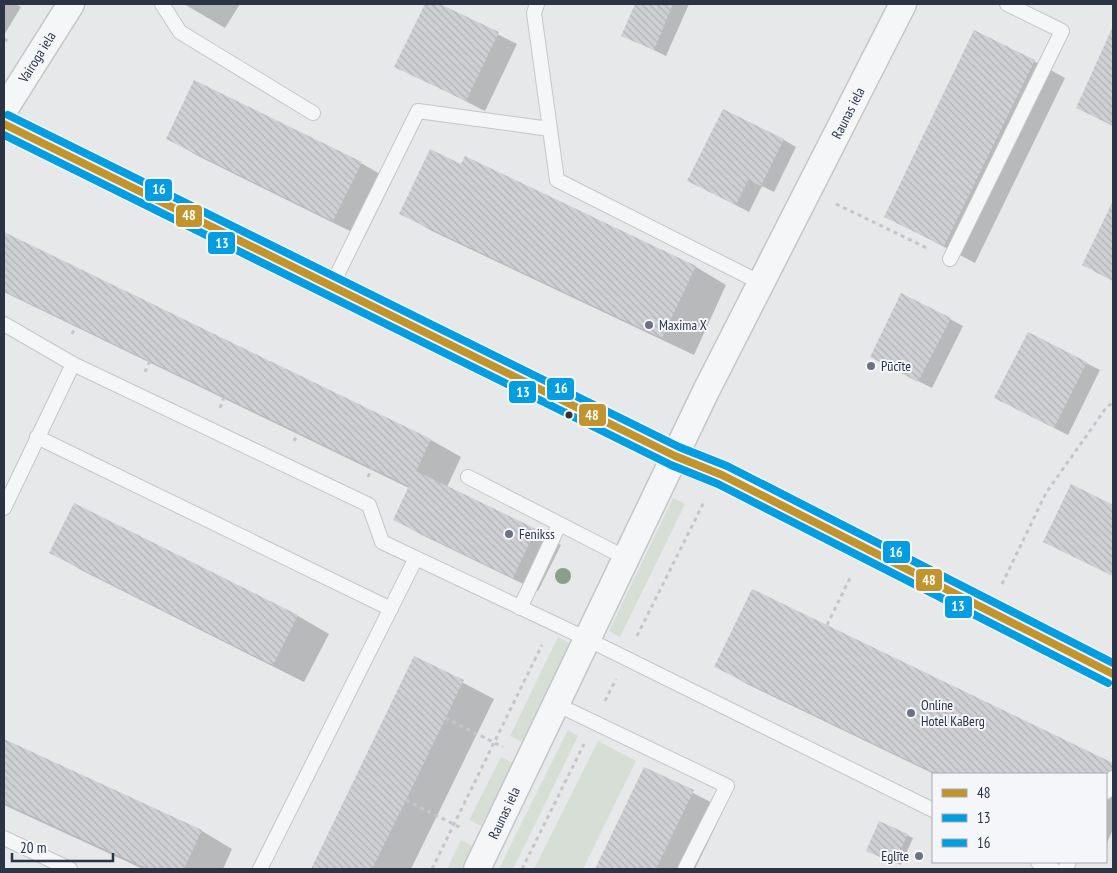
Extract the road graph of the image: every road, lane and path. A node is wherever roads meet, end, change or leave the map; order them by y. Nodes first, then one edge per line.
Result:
1 (71, 4) edge
2 (162, 4) edge
3 (537, 4) edge
4 (903, 4) edge
5 (1007, 4) edge
6 (4, 110) edge
7 (313, 113) dead end
8 (4, 124) edge
9 (550, 129) junction
10 (828, 200) dead end
11 (950, 259) joint
12 (761, 283) junction
13 (332, 286) junction
14 (4, 324) edge
15 (73, 364) junction
16 (1113, 402) edge
17 (38, 437) junction
18 (675, 456) junction
19 (468, 477) dead end
20 (4, 508) edge
21 (560, 525) junction
22 (416, 558) junction
23 (626, 558) junction
24 (852, 574) dead end
25 (999, 588) dead end
26 (520, 608) junction
27 (391, 610) junction
28 (552, 623) junction
29 (827, 625) dead end
30 (587, 639) junction
31 (1113, 674) edge
32 (556, 704) junction
33 (445, 718) dead end
34 (494, 742) junction
35 (529, 760) junction
36 (1113, 778) edge
37 (1107, 790) edge
38 (406, 800) dead end
39 (932, 810) edge
40 (454, 824) junction
41 (4, 838) edge
42 (490, 842) junction
43 (1040, 863) edge
44 (70, 869) edge
45 (260, 869) edge
46 (432, 869) edge
47 (477, 869) edge
48 (685, 869) edge
49 (1053, 869) edge

1 - 6 street, Vairoga iela
2 - 7 lane
3 - 9 lane
4 - 12 street, Raunas iela
5 - 11 lane
8 - 13 street
9 - 12 lane
9 - 13 lane
10 - 11 path
12 - 18 street, Raunas iela
13 - 18 street
14 - 15 lane
15 - 17 lane
15 - 22 lane
16 - 25 path
17 - 20 lane
17 - 27 lane
18 - 23 street, Raunas iela
18 - 31 street
19 - 21 lane
21 - 23 lane
21 - 26 lane
22 - 26 lane
22 - 27 lane
23 - 30 street, Raunas iela
24 - 29 path
26 - 28 lane
27 - 45 lane
28 - 30 lane
28 - 34 path
30 - 32 street, Raunas iela
30 - 39 lane
32 - 35 street, Raunas iela
32 - 48 lane
33 - 34 path
34 - 35 path
34 - 40 path
35 - 42 street, Raunas iela
36 - 37 lane
38 - 40 path
40 - 42 path
40 - 46 path
41 - 44 lane
42 - 47 street, Raunas iela
43 - 49 lane

